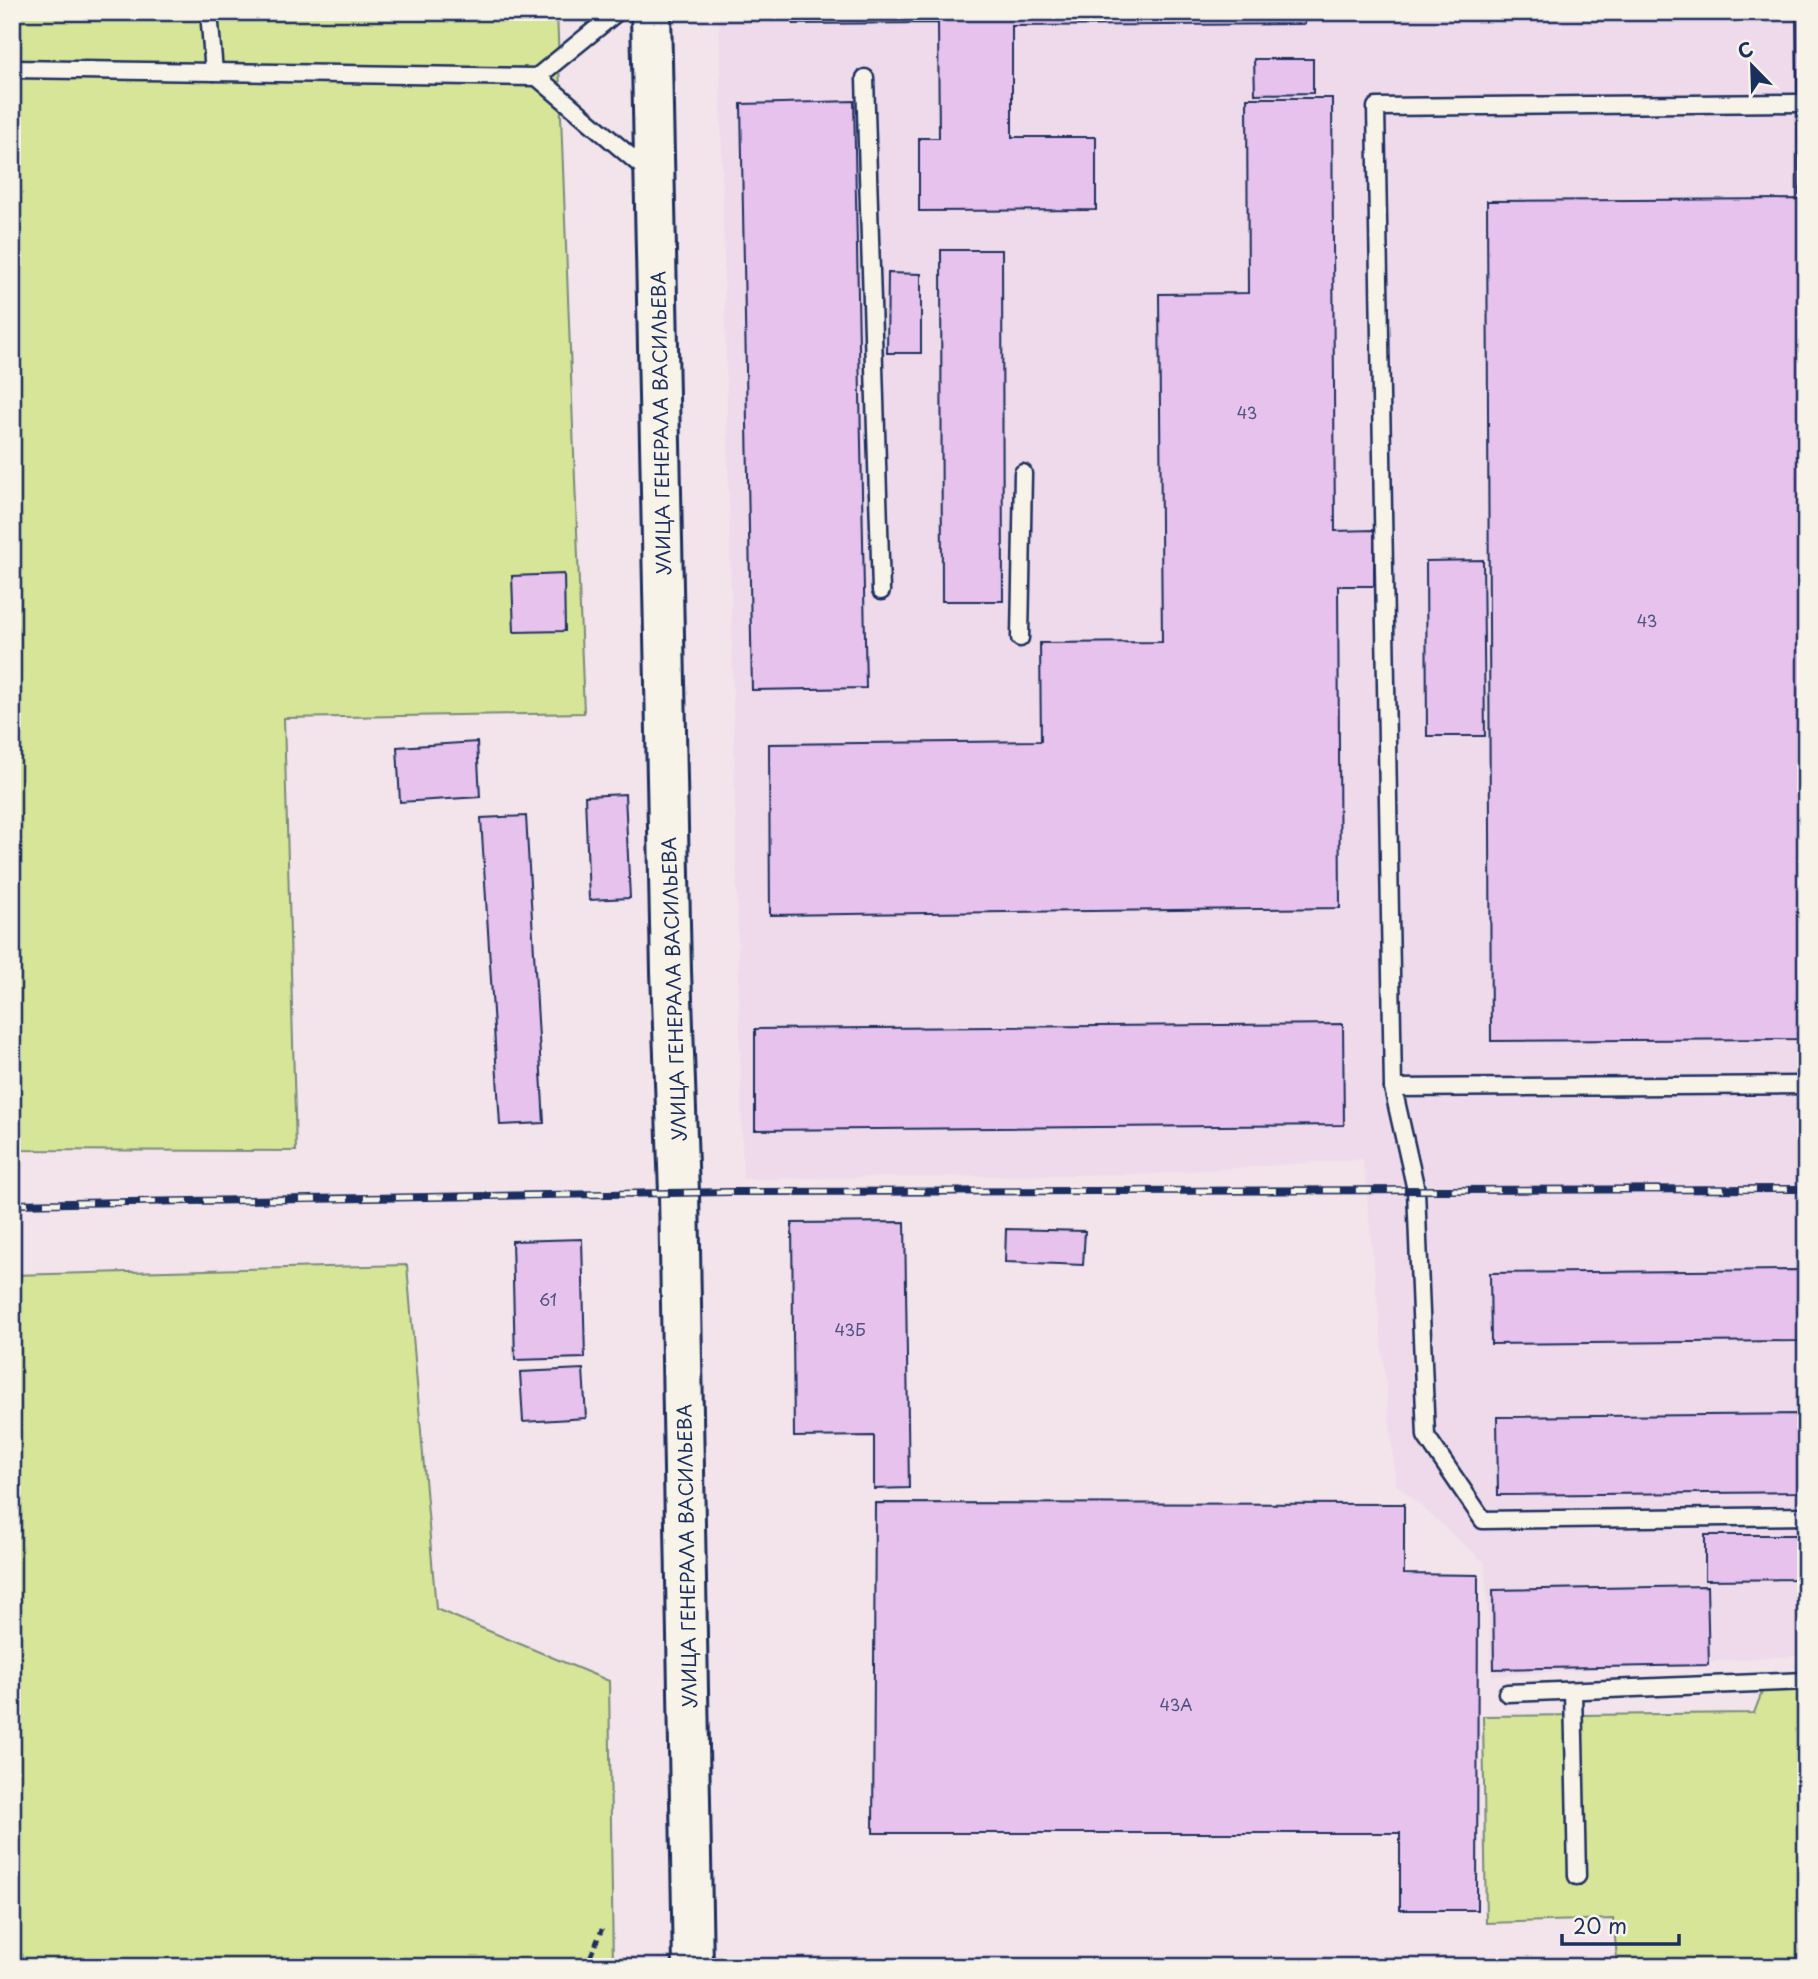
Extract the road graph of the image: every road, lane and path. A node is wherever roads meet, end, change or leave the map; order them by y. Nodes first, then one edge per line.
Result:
1 (209, 12) edge
2 (617, 12) edge
3 (651, 12) edge
4 (12, 69) edge
5 (214, 72) junction
6 (537, 77) junction
7 (865, 78) dead end
8 (1797, 103) dead end
9 (654, 176) junction
10 (1023, 473) dead end
11 (881, 591) dead end
12 (1020, 638) dead end
13 (1806, 1085) edge
14 (1392, 1088) junction
15 (1806, 1516) edge
16 (1806, 1681) edge
17 (1573, 1691) junction
18 (1507, 1693) dead end
19 (1577, 1876) dead end
20 (602, 1929) dead end
21 (586, 1967) edge
22 (693, 1967) edge

1 - 5 lane
2 - 6 lane
3 - 9 main road, УЛИЦА ГЕНЕРАЛА ВАСИЛЬЕВА
4 - 5 lane
5 - 6 lane
6 - 9 lane
7 - 11 lane
8 - 14 lane
9 - 22 main road, УЛИЦА ГЕНЕРАЛА ВАСИЛЬЕВА
10 - 12 lane
13 - 14 lane
14 - 15 lane
16 - 17 lane
17 - 18 lane
17 - 19 lane
20 - 21 path

